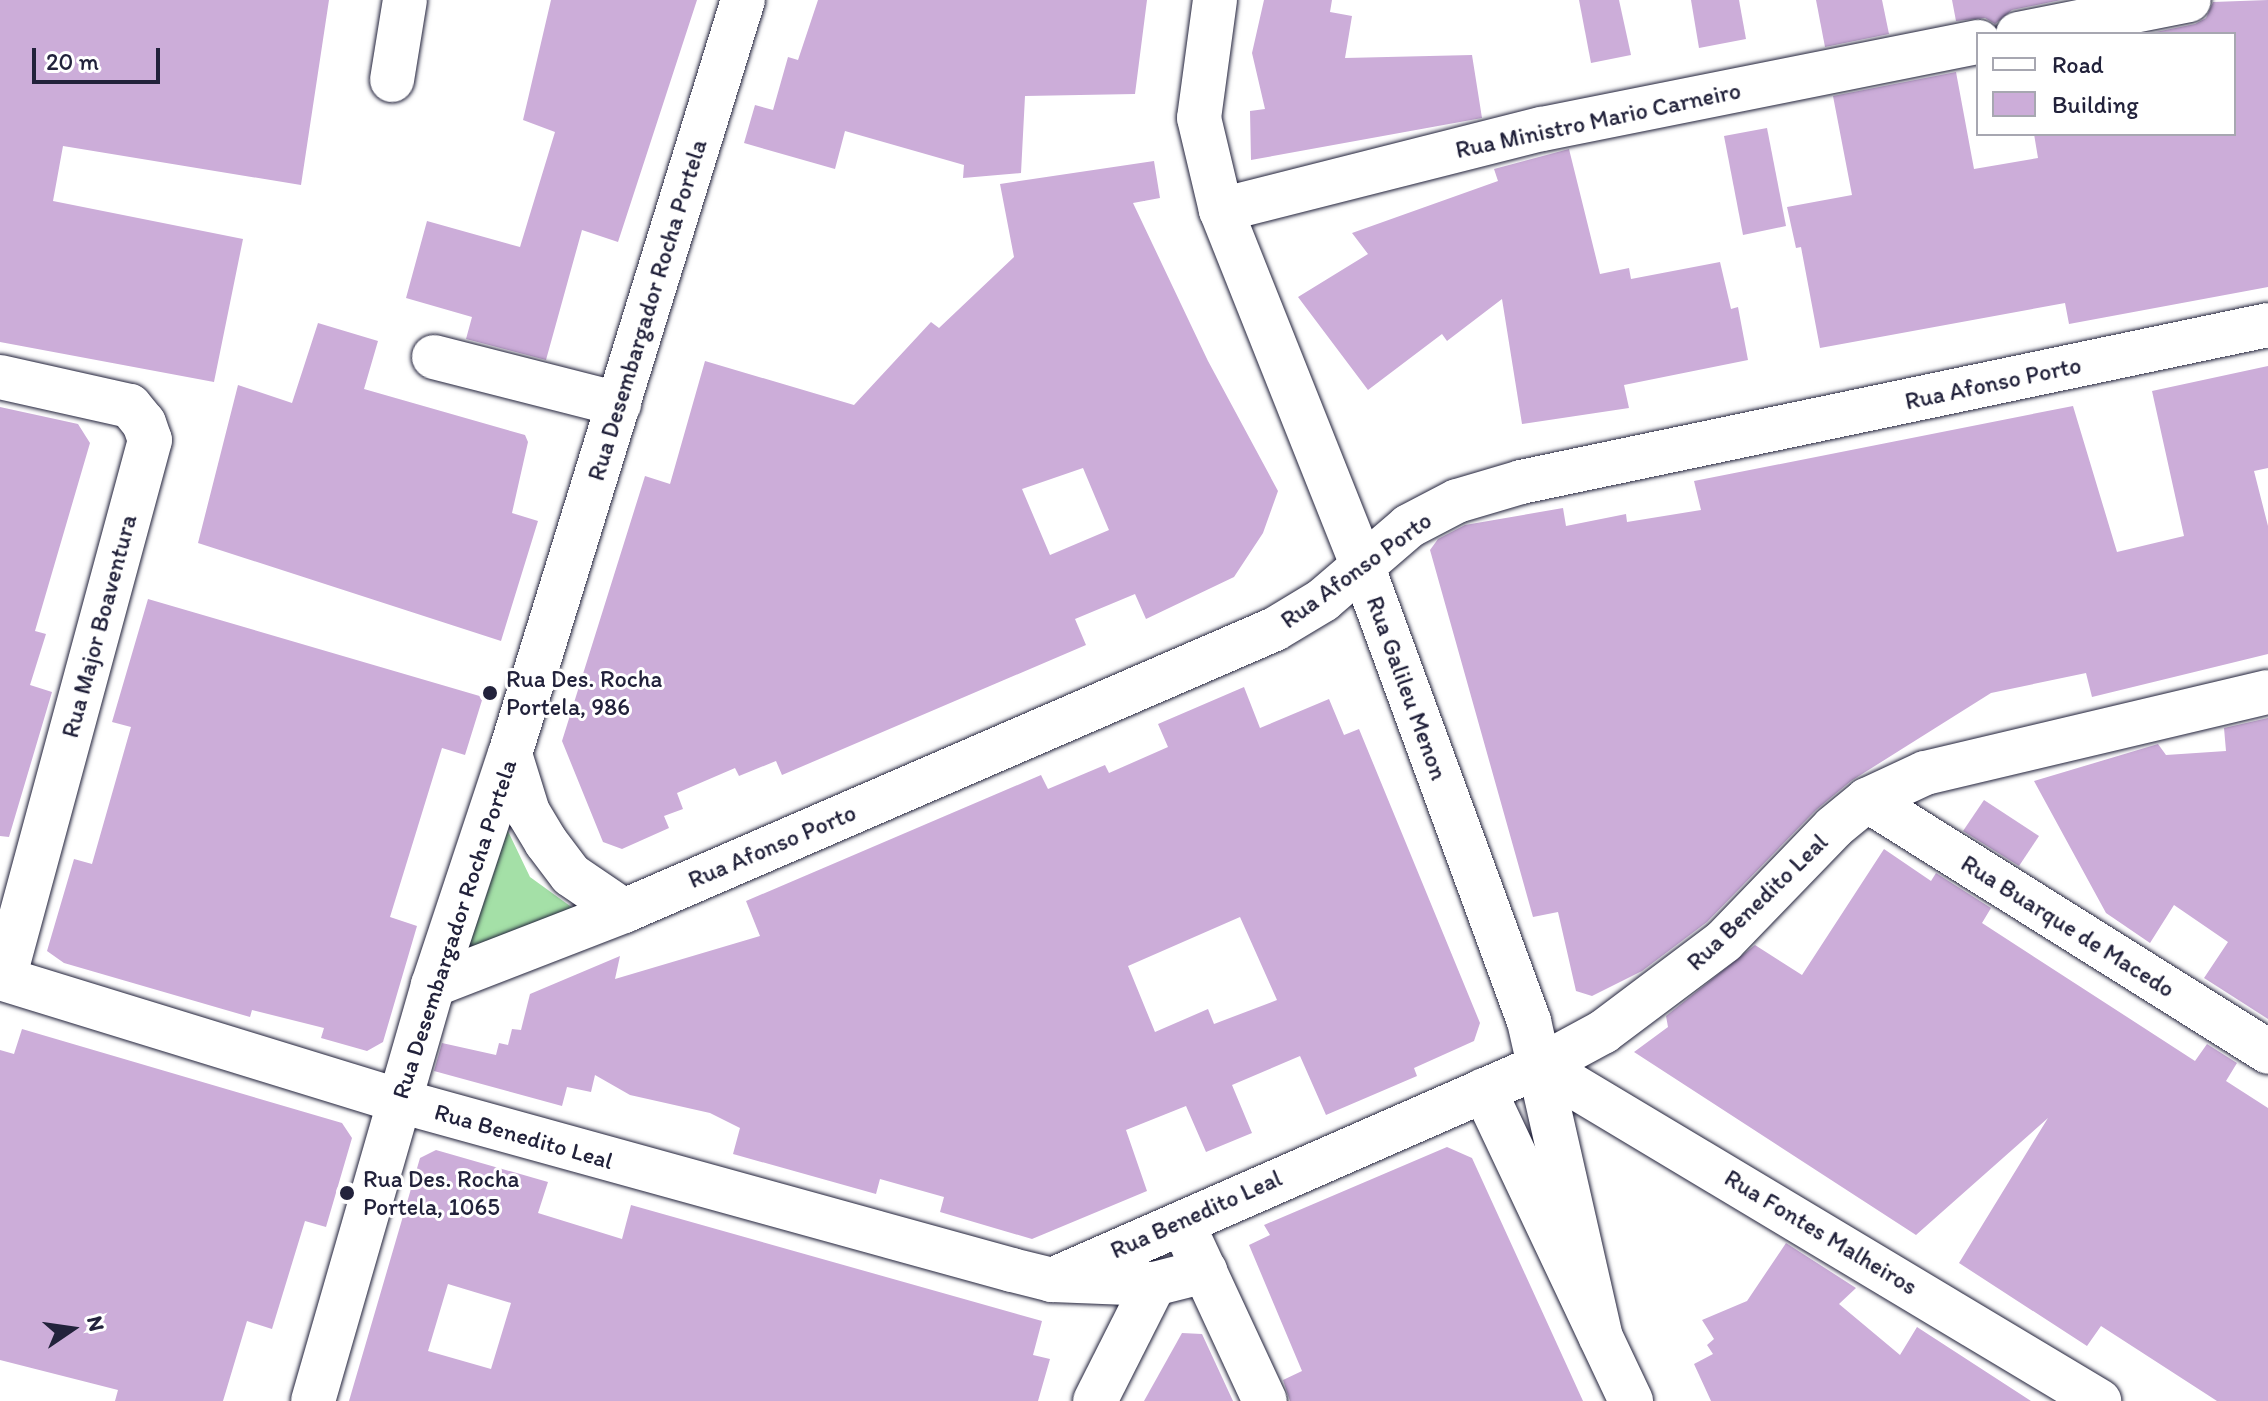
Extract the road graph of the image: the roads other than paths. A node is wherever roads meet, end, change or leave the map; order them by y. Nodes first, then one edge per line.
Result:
1 (405, 0) edge
2 (743, 0) edge
3 (2189, 0) edge
4 (1212, 4) edge
5 (2028, 32) edge
6 (1976, 42) edge
7 (392, 80) dead end
8 (1221, 210) junction
9 (2268, 325) edge
10 (434, 357) dead end
11 (0, 377) edge
12 (619, 404) junction
13 (1362, 565) junction
14 (2268, 692) edge
15 (510, 754) junction
16 (1867, 800) junction
17 (624, 911) junction
18 (2, 978) edge
19 (433, 985) junction
20 (2268, 1052) edge
21 (1540, 1066) junction
22 (1484, 1090) junction
23 (400, 1101) junction
24 (1181, 1221) junction
25 (1205, 1271) junction
26 (1052, 1280) junction
27 (1154, 1284) junction
28 (1601, 1337) junction
29 (313, 1401) edge
30 (1095, 1401) edge
31 (1265, 1401) edge
32 (1631, 1401) edge
33 (2099, 1401) edge

1 - 7 street
2 - 12 street, Rua Desembargador Rocha Portela
3 - 5 street
4 - 8 street, Rua Galileu Menon
6 - 8 street, Rua Ministro Mario Carneiro
8 - 13 street, Rua Galileu Menon
9 - 13 street, Rua Afonso Porto
10 - 12 street
11 - 18 street, Rua Major Boaventura
12 - 15 street, Rua Desembargador Rocha Portela
13 - 17 street, Rua Afonso Porto
13 - 21 street, Rua Galileu Menon
14 - 16 street, Rua Benedito Leal
15 - 17 street
15 - 19 street, Rua Desembargador Rocha Portela
16 - 20 street, Rua Buarque de Macedo
16 - 21 street, Rua Benedito Leal
17 - 19 street, Rua Afonso Porto
18 - 23 street, Rua Benedito Leal
19 - 23 street, Rua Desembargador Rocha Portela
21 - 22 street, Rua Benedito Leal
21 - 28 street, Rua Galileu Menon
21 - 33 street, Rua Fontes Malheiros
22 - 24 street, Rua Benedito Leal
22 - 28 street, Rua Galileu Menon
23 - 26 street, Rua Benedito Leal
23 - 29 street, Rua Desembargador Rocha Portela
24 - 25 street
24 - 26 street, Rua Benedito Leal
25 - 27 street, Rua Benedito Leal
25 - 31 street
26 - 27 street, Rua Benedito Leal
27 - 30 street
28 - 32 street, Rua Galileu Menon

